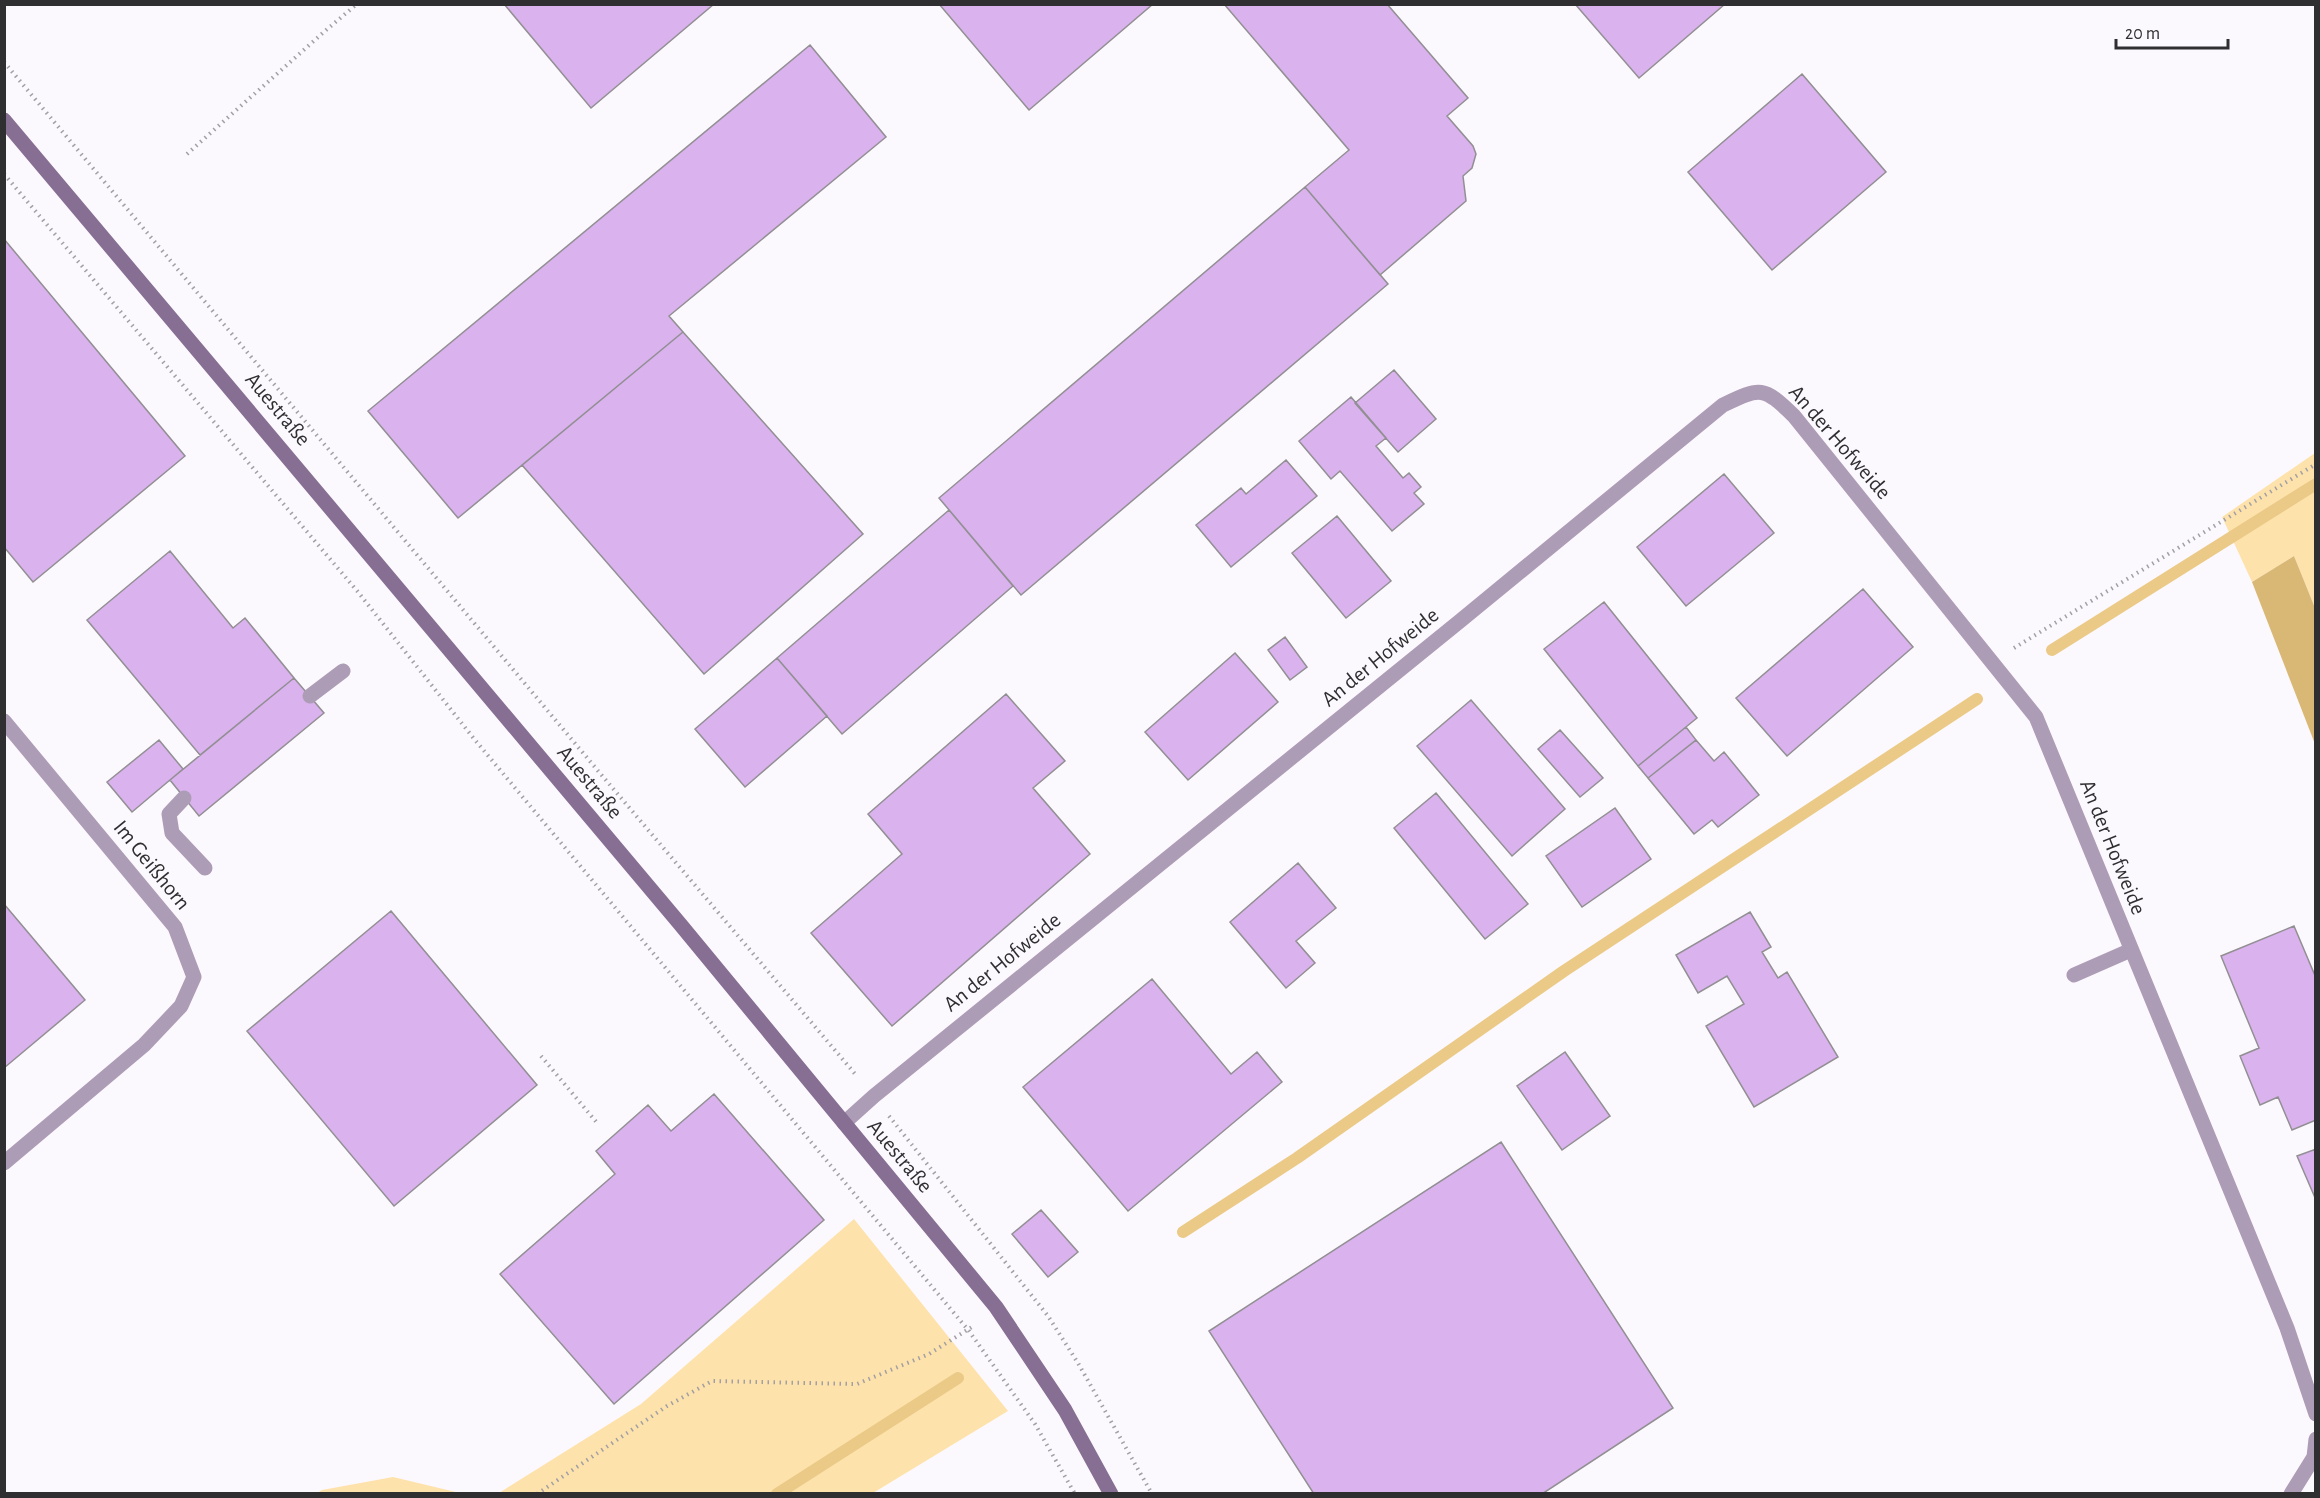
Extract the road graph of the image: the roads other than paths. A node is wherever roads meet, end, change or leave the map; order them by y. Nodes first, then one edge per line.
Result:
1 (4, 120) edge
2 (343, 672) dead end
3 (310, 696) dead end
4 (4, 721) edge
5 (184, 798) dead end
6 (205, 868) dead end
7 (2131, 950) junction
8 (2074, 975) dead end
9 (844, 1123) junction
10 (4, 1163) edge
11 (2316, 1414) edge
12 (2316, 1438) edge
13 (1111, 1494) edge
14 (2291, 1494) edge

1 - 9 street, Auestraße
2 - 3 street
4 - 10 street, Im Geißhorn
5 - 6 street
7 - 8 street
7 - 9 street, An der Hofweide
7 - 11 street, An der Hofweide
9 - 13 street, Auestraße
12 - 14 street

